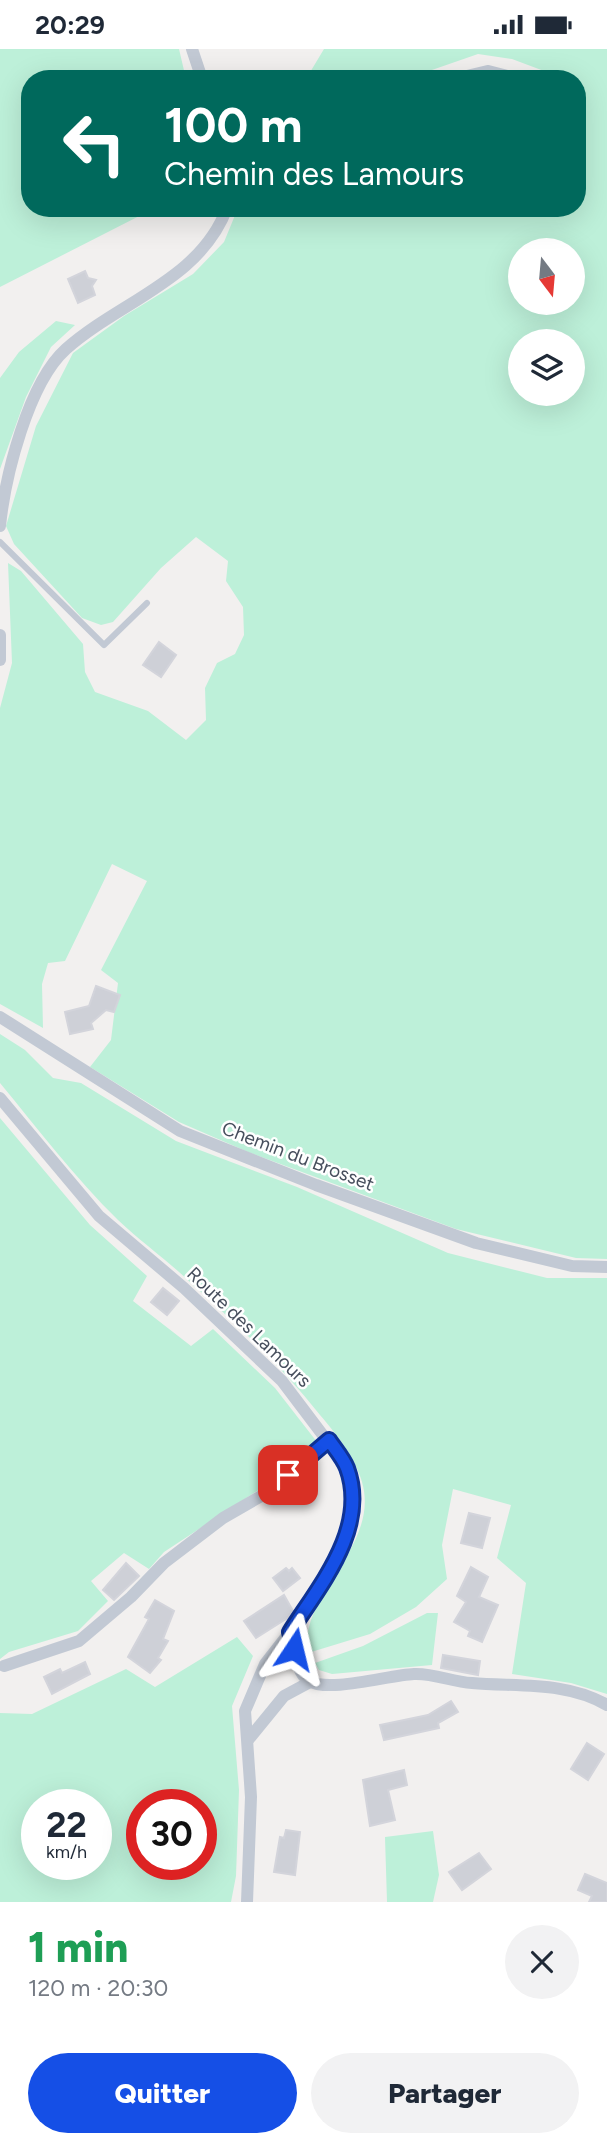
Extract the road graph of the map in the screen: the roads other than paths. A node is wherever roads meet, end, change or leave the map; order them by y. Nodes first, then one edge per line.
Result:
1 (192, 49) edge
2 (199, 70) edge
3 (224, 217) edge
4 (0, 526) edge
5 (0, 542) edge
6 (147, 603) dead end
7 (0, 635) edge
8 (0, 660) edge
9 (0, 1017) edge
10 (0, 1098) edge
11 (607, 1267) edge
12 (329, 1440) junction
13 (290, 1632) junction
14 (4, 1666) dead end
15 (310, 1682) junction
16 (607, 1705) edge
17 (248, 1740) junction
18 (247, 1902) edge

1 - 2 street
3 - 4 street
5 - 6 lane
7 - 8 street
9 - 11 street, Chemin du Brosset
10 - 12 street, Route des Lamours
12 - 13 street, Route des Lamours
12 - 14 street
13 - 15 street
13 - 17 street, Route des Lamours
15 - 16 street
15 - 17 street
17 - 18 street, Route des Lamours

